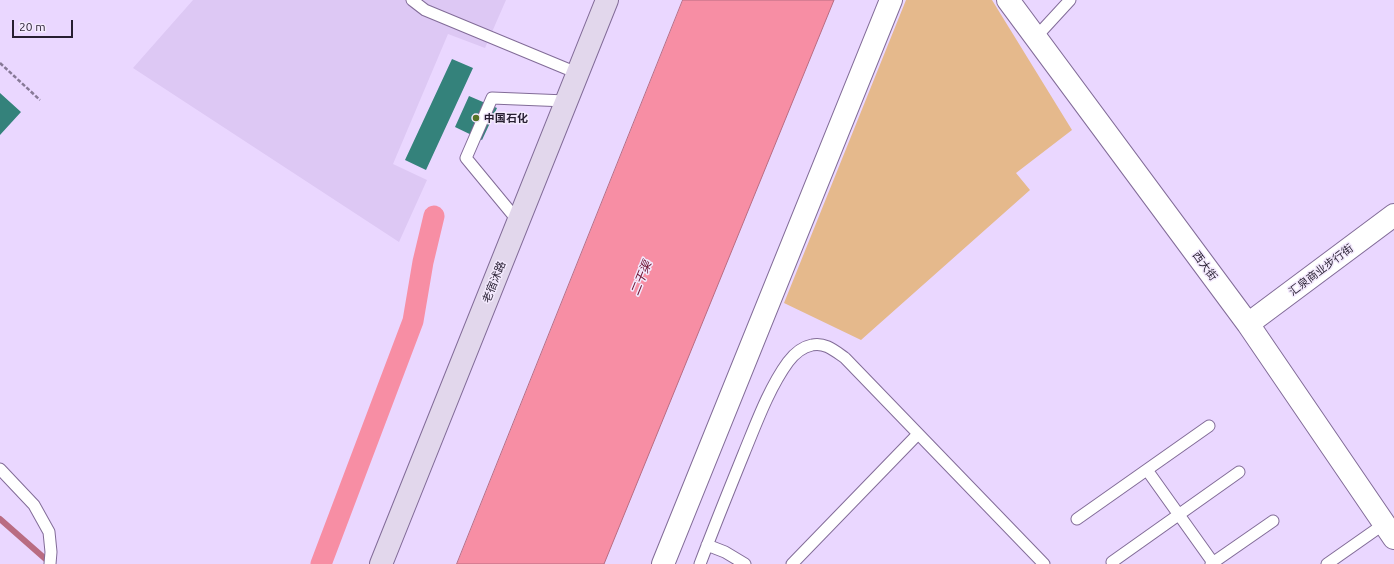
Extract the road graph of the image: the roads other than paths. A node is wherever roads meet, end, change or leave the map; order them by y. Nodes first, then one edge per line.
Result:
1 (412, 0) edge
2 (607, 0) edge
3 (891, 0) edge
4 (1008, 0) edge
5 (1070, 0) edge
6 (1036, 37) junction
7 (577, 74) junction
8 (566, 101) junction
9 (1394, 215) edge
10 (518, 221) junction
11 (1248, 324) junction
12 (1209, 426) dead end
13 (918, 434) junction
14 (0, 469) edge
15 (1147, 470) junction
16 (1239, 472) dead end
17 (1179, 514) junction
18 (1077, 519) dead end
19 (1273, 521) dead end
20 (1389, 531) edge
21 (707, 545) junction
22 (1112, 562) dead end
23 (50, 564) edge
24 (381, 564) edge
25 (663, 564) edge
26 (700, 564) edge
27 (745, 564) edge
28 (792, 564) edge
29 (1044, 564) edge
30 (1213, 564) edge
31 (1327, 564) edge

1 - 7 lane
2 - 7 main road, 老宿沭路
3 - 25 street
4 - 6 street, 西大街
5 - 6 lane
6 - 11 street, 西大街
7 - 8 main road, 老宿沭路
8 - 10 main road, 老宿沭路
8 - 10 lane
9 - 11 street, 汇泉商业步行街
10 - 24 main road, 老宿沭路
11 - 20 street, 西大街
12 - 15 lane
13 - 21 lane
13 - 28 lane
13 - 29 lane
14 - 23 lane
15 - 17 lane
15 - 18 lane
16 - 17 lane
17 - 22 lane
17 - 30 lane
19 - 30 lane
20 - 31 lane
21 - 26 lane
21 - 27 lane

